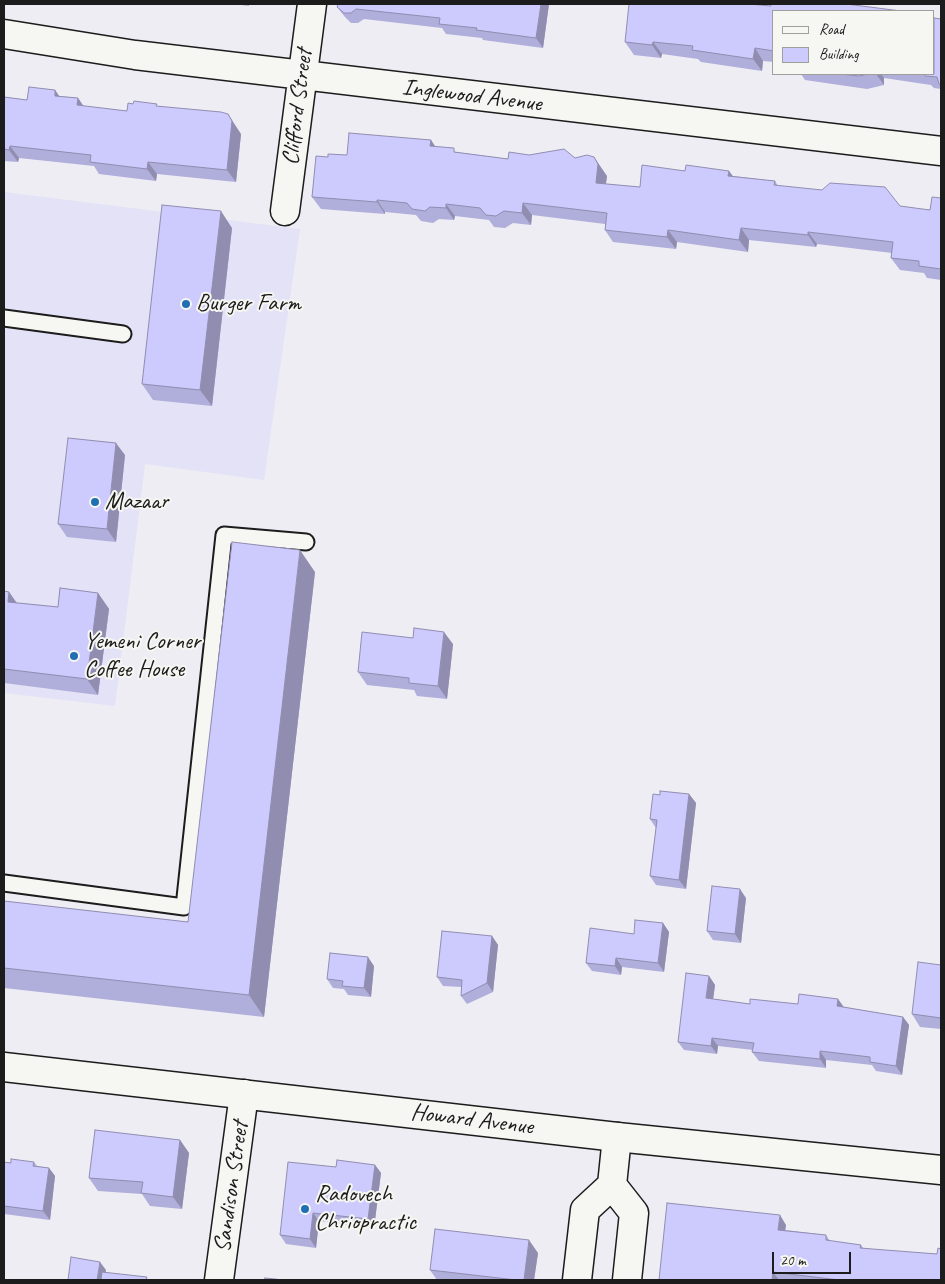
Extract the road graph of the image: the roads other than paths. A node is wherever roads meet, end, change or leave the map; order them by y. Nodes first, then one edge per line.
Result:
1 (312, 4) edge
2 (4, 34) edge
3 (302, 76) junction
4 (941, 151) edge
5 (285, 211) dead end
6 (4, 318) edge
7 (123, 334) dead end
8 (306, 542) dead end
9 (4, 883) edge
10 (4, 1067) edge
11 (244, 1094) junction
12 (616, 1137) junction
13 (941, 1170) edge
14 (612, 1185) junction
15 (219, 1280) edge
16 (577, 1280) edge
17 (626, 1280) edge

1 - 3 street, Clifford Street
2 - 3 street, Inglewood Avenue
3 - 4 street, Inglewood Avenue
3 - 5 street, Clifford Street
6 - 7 lane
8 - 9 lane
10 - 11 street, Howard Avenue
11 - 12 street, Howard Avenue
11 - 15 street, Sandison Street
12 - 13 street, Howard Avenue
12 - 14 street
14 - 16 street
14 - 17 street

